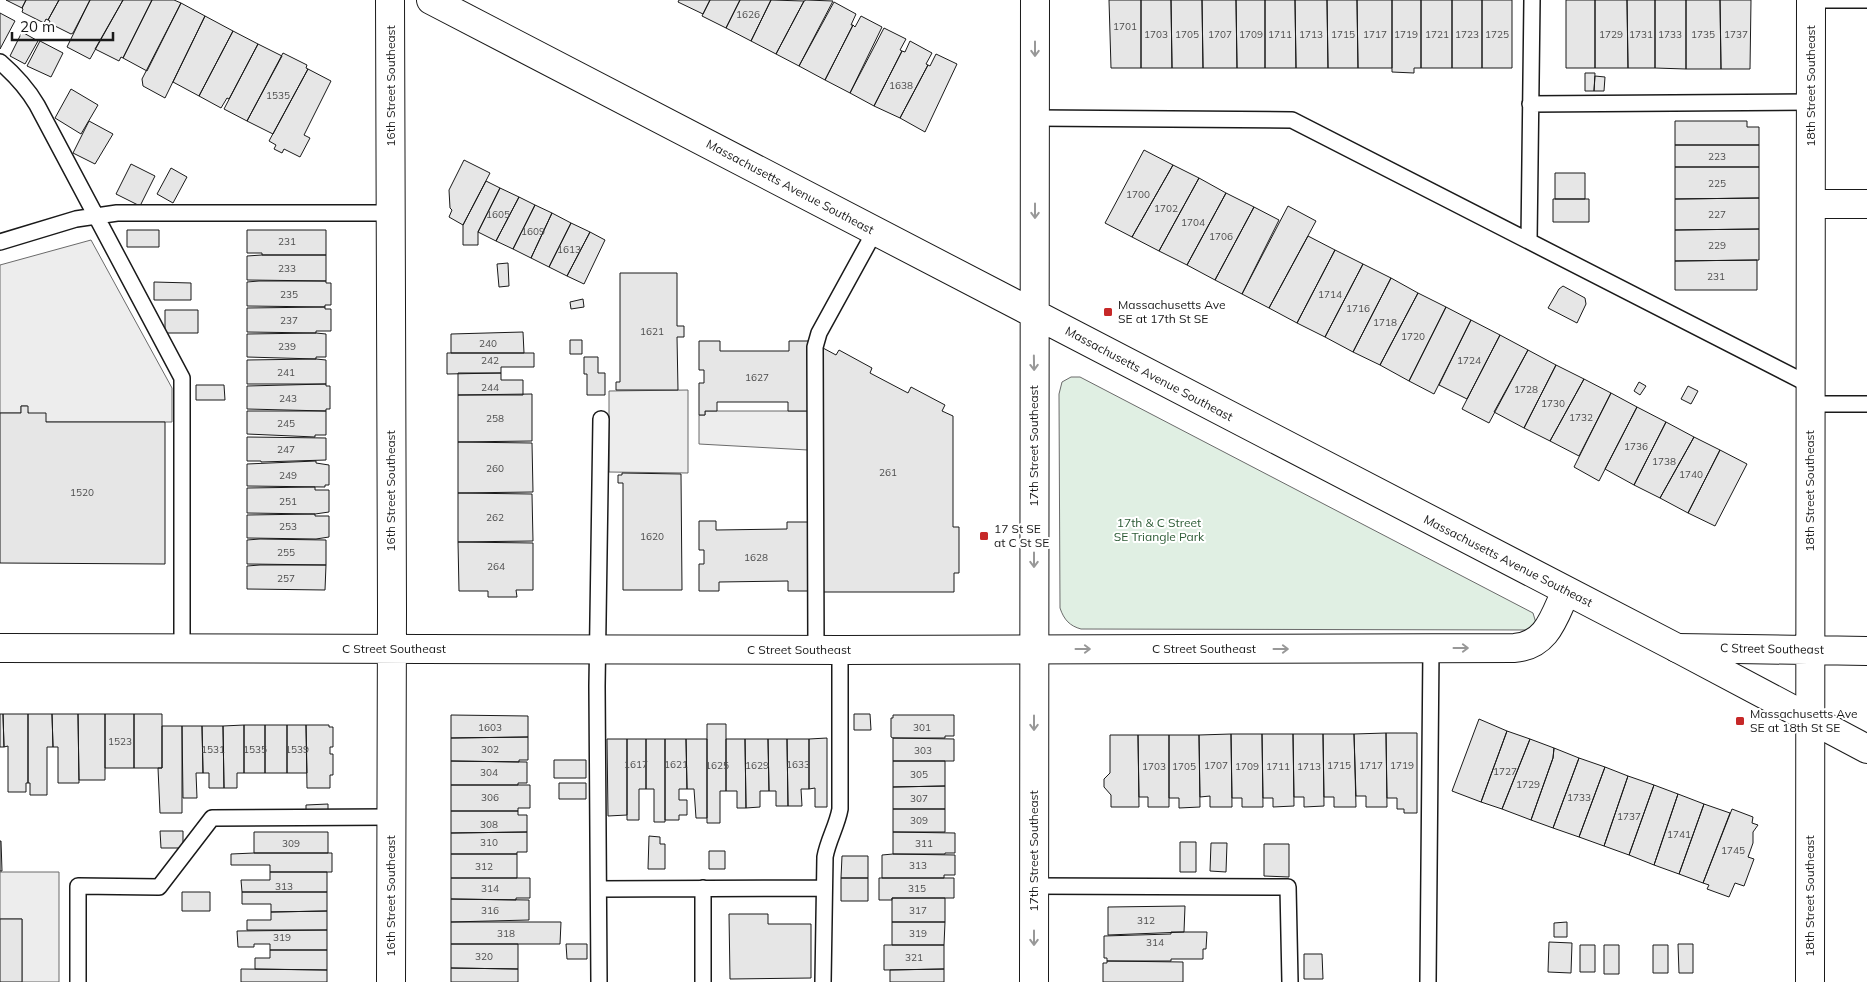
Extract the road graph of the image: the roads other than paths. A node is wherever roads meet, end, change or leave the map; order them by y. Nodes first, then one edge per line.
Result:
1 (390, 0) edge
2 (431, 0) edge
3 (1035, 0) edge
4 (1532, 0) edge
5 (1811, 0) edge
6 (1866, 0) edge
7 (0, 62) edge
8 (1811, 102) junction
9 (1530, 104) junction
10 (1035, 118) junction
11 (1811, 204) junction
12 (1867, 204) edge
13 (391, 213) junction
14 (97, 216) junction
15 (875, 231) junction
16 (1529, 241) junction
17 (0, 242) edge
18 (1034, 314) junction
19 (1810, 394) junction
20 (1867, 404) edge
21 (601, 419) dead end
22 (1566, 591) junction
23 (0, 648) edge
24 (182, 648) junction
25 (1431, 648) junction
26 (1677, 648) junction
27 (392, 649) junction
28 (598, 649) junction
29 (1034, 649) junction
30 (828, 650) junction
31 (1810, 650) junction
32 (1867, 650) edge
33 (1810, 719) junction
34 (1867, 749) edge
35 (391, 817) junction
36 (1034, 886) junction
37 (703, 888) junction
38 (824, 888) junction
39 (599, 889) junction
40 (78, 982) edge
41 (391, 982) edge
42 (599, 982) edge
43 (703, 982) edge
44 (823, 982) edge
45 (1034, 982) edge
46 (1290, 982) edge
47 (1428, 982) edge
48 (1810, 982) edge

1 - 13 street, 16th Street Southeast
2 - 15 street, Massachusetts Avenue Southeast
3 -> 10 street, 17th Street Southeast
4 - 9 lane
5 - 6 lane
5 - 8 street, 18th Street Southeast
7 - 14 lane
8 - 9 lane
8 - 11 street, 18th Street Southeast
9 - 16 lane
10 - 16 lane
10 -> 18 street, 17th Street Southeast
11 - 12 street
11 - 19 street, 18th Street Southeast
13 - 14 lane
13 - 27 street, 16th Street Southeast
14 - 17 lane
14 - 24 lane
15 - 18 street, Massachusetts Avenue Southeast
15 - 30 lane
16 - 19 lane
18 - 22 street, Massachusetts Avenue Southeast
18 -> 29 street, 17th Street Southeast
19 - 20 lane
19 - 31 street, 18th Street Southeast
21 - 28 lane
25 -> 22 street, C Street Southeast
22 - 26 street, Massachusetts Avenue Southeast
23 - 24 street, C Street Southeast
24 - 27 street, C Street Southeast
29 -> 25 street, C Street Southeast
25 - 47 lane
26 - 31 street, C Street Southeast
26 - 33 street, Massachusetts Avenue Southeast
27 - 28 street, C Street Southeast
27 - 35 street, 16th Street Southeast
28 - 30 street, C Street Southeast
28 - 39 lane
29 - 30 street, C Street Southeast
29 -> 36 street, 17th Street Southeast
30 - 38 lane
31 - 32 street, C Street Southeast
31 - 33 street, 18th Street Southeast
33 - 34 street, Massachusetts Avenue Southeast
33 - 48 street, 18th Street Southeast
35 - 40 lane
35 - 41 street, 16th Street Southeast
36 -> 45 street, 17th Street Southeast
36 - 46 lane
37 - 38 lane
37 - 39 lane
37 - 43 lane
38 - 44 lane
39 - 42 lane

